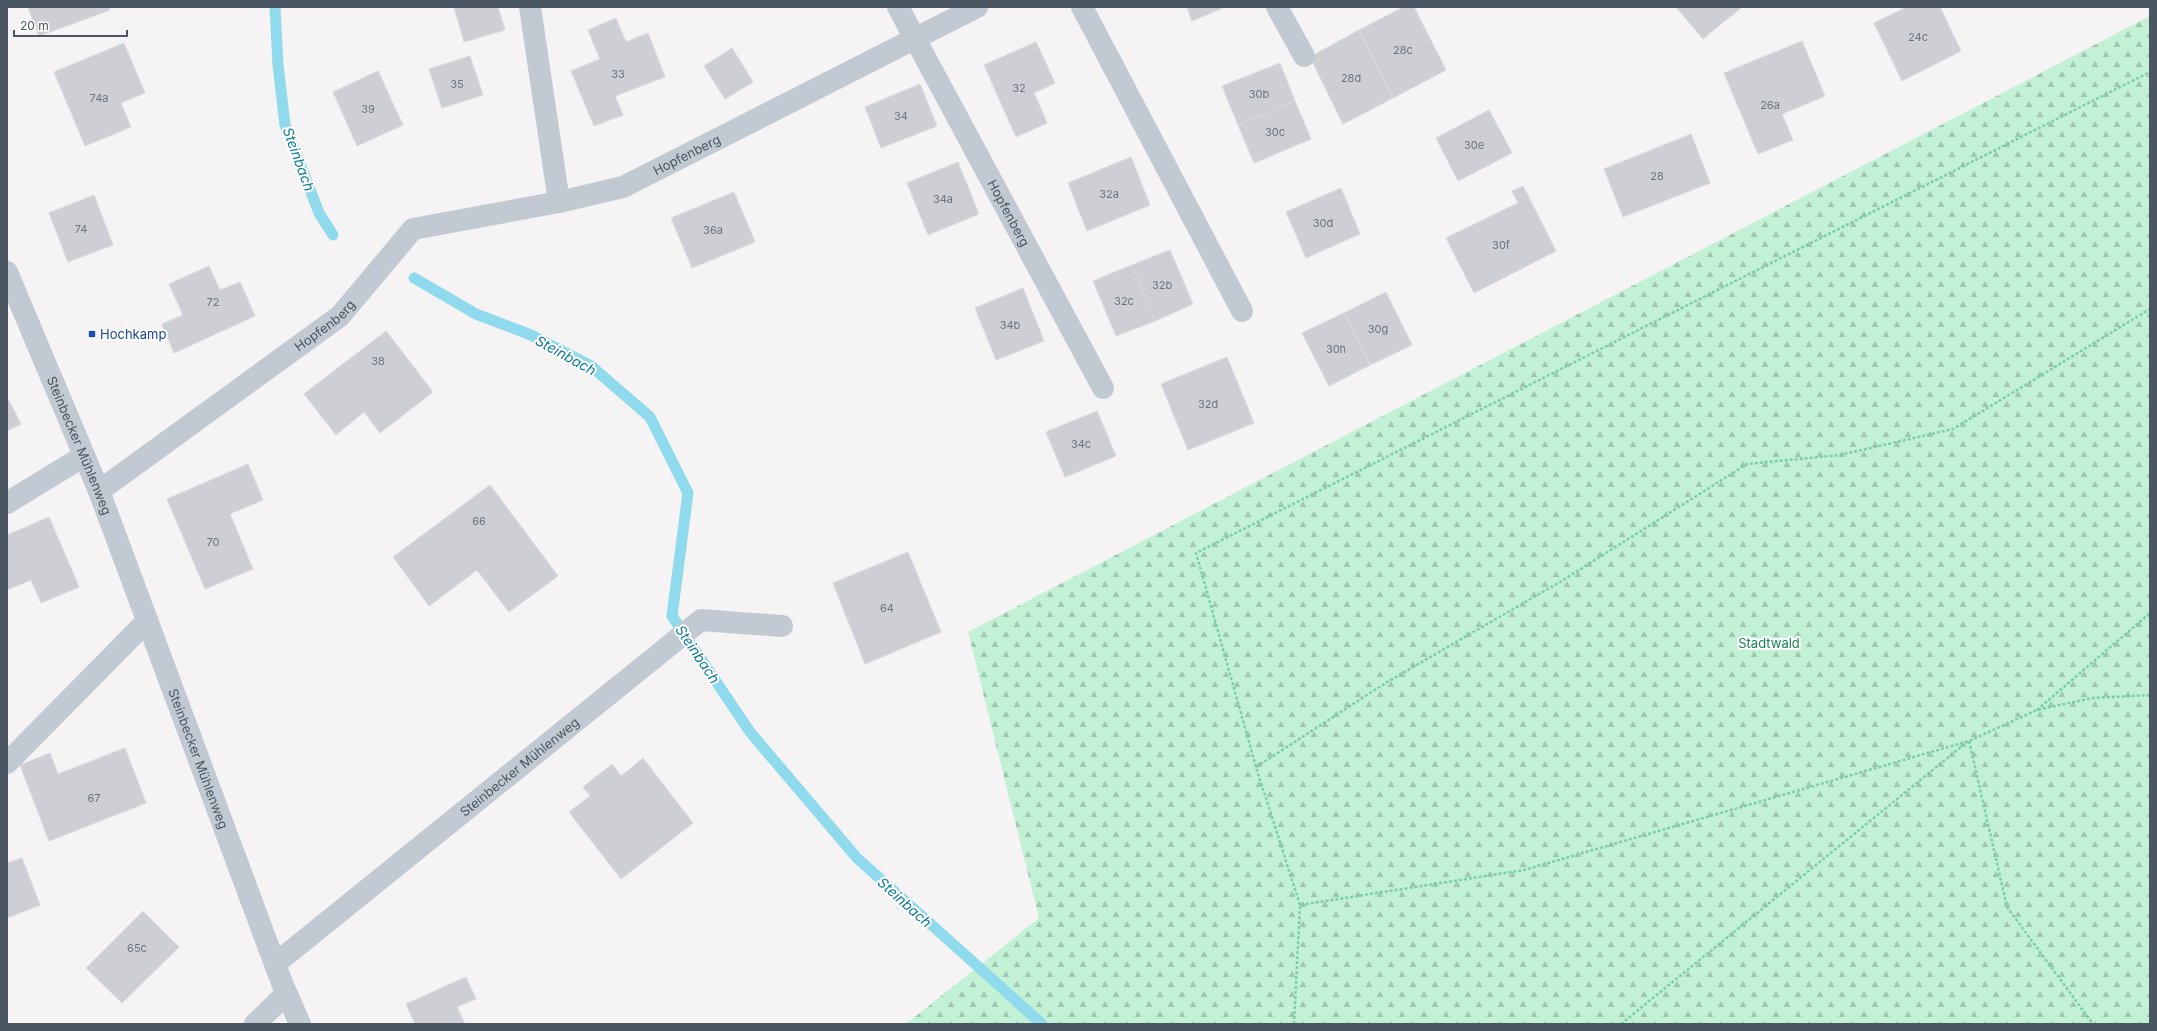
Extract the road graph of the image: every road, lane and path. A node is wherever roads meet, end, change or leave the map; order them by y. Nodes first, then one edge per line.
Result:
1 (530, 7) edge
2 (898, 7) edge
3 (976, 7) edge
4 (1082, 7) edge
5 (1278, 7) edge
6 (916, 38) junction
7 (1304, 56) dead end
8 (2150, 72) edge
9 (559, 202) junction
10 (7, 272) edge
11 (2150, 309) edge
12 (1242, 311) dead end
13 (1103, 388) dead end
14 (84, 456) junction
15 (99, 492) junction
16 (7, 503) edge
17 (2150, 613) edge
18 (147, 621) junction
19 (782, 626) dead end
20 (2150, 695) edge
21 (2037, 710) junction
22 (1969, 741) junction
23 (7, 763) edge
24 (1256, 767) junction
25 (1300, 905) junction
26 (275, 964) junction
27 (286, 994) junction
28 (255, 1024) edge
29 (300, 1024) edge
30 (1294, 1024) edge
31 (1621, 1024) edge
32 (2093, 1024) edge

1 - 9 street
2 - 6 street, Hopfenberg
3 - 6 street, Hopfenberg
4 - 12 street
5 - 7 street
6 - 9 street, Hopfenberg
6 - 13 street, Hopfenberg
8 - 24 path
9 - 15 street, Hopfenberg
10 - 14 street, Steinbecker Mühlenweg
11 - 24 path
14 - 15 street, Steinbecker Mühlenweg
14 - 16 street
15 - 18 street, Steinbecker Mühlenweg
17 - 21 path
18 - 23 street
18 - 26 street, Steinbecker Mühlenweg
19 - 26 street, Steinbecker Mühlenweg
20 - 21 path
21 - 22 path
22 - 25 path
22 - 31 path
22 - 32 path
24 - 25 path
25 - 30 path
26 - 27 street, Steinbecker Mühlenweg
27 - 28 street
27 - 29 street, Steinbecker Mühlenweg

